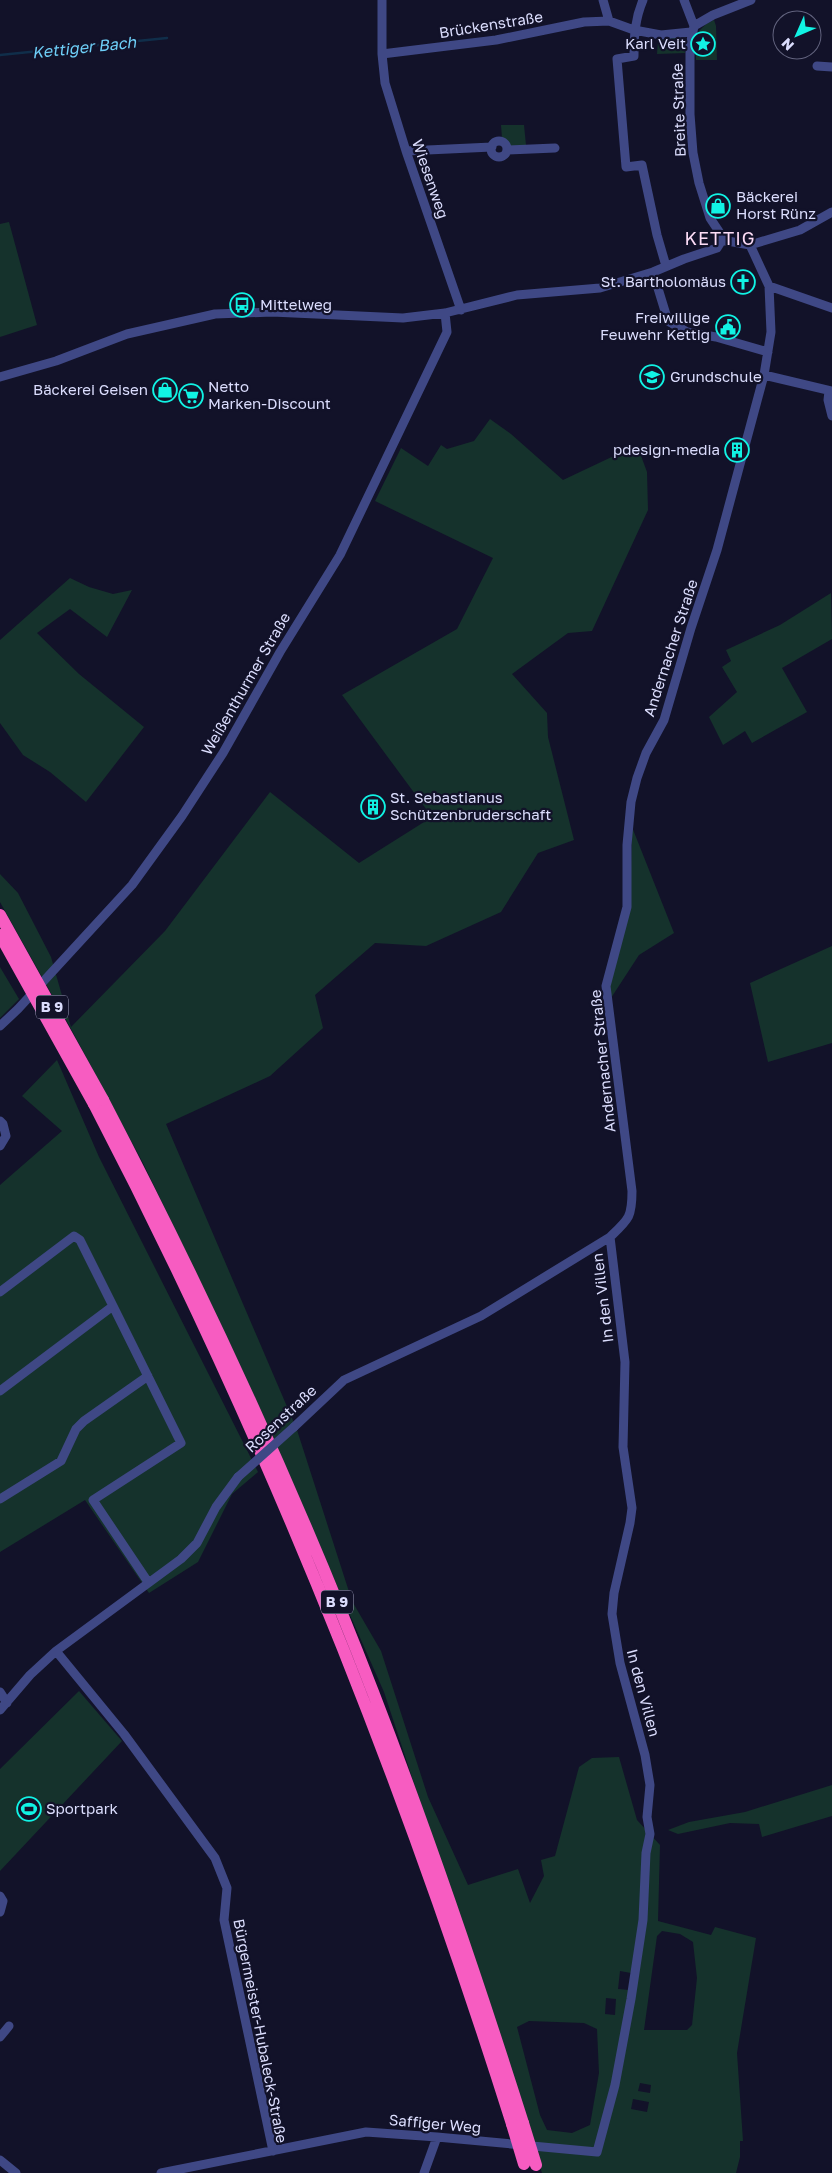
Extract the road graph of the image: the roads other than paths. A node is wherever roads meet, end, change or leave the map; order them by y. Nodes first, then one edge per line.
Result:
1 (382, 0) edge
2 (603, 0) edge
3 (643, 0) edge
4 (684, 0) edge
5 (751, 0) edge
6 (609, 21) junction
7 (693, 29) junction
8 (634, 30) junction
9 (382, 54) junction
10 (817, 66) dead end
11 (832, 67) edge
12 (555, 148) dead end
13 (406, 151) junction
14 (832, 212) edge
15 (722, 240) junction
16 (750, 245) junction
17 (666, 266) junction
18 (653, 272) junction
19 (769, 286) junction
20 (832, 308) edge
21 (461, 310) junction
22 (446, 313) junction
23 (768, 352) junction
24 (764, 375) junction
25 (0, 377) edge
26 (831, 391) edge
27 (832, 416) edge
28 (0, 915) edge
29 (0, 935) edge
30 (0, 1026) edge
31 (98, 1102) junction
32 (0, 1121) edge
33 (0, 1146) edge
34 (632, 1212) joint
35 (610, 1237) junction
36 (0, 1292) edge
37 (113, 1306) junction
38 (148, 1376) junction
39 (0, 1391) edge
40 (0, 1498) edge
41 (148, 1582) junction
42 (56, 1651) junction
43 (0, 1692) edge
44 (7, 1703) junction
45 (0, 1710) edge
46 (0, 1896) edge
47 (0, 1912) edge
48 (8, 2026) dead end
49 (0, 2036) edge
50 (437, 2137) junction
51 (273, 2151) junction
52 (596, 2152) joint
53 (0, 2160) edge
54 (531, 2169) edge
55 (16, 2173) edge
56 (161, 2173) edge
57 (424, 2173) edge

1 - 9 street, Wiesenweg
2 - 6 street
3 - 8 street
4 - 7 street
5 - 7 street
6 - 8 street, Brückenstraße
6 - 9 street, Brückenstraße
7 - 8 street, Brückenstraße
7 - 15 street, Breite Straße
8 - 17 street
9 - 13 street, Wiesenweg
10 - 11 street
12 - 13 street
13 - 21 street, Wiesenweg
14 - 16 street
15 - 16 street
15 - 17 street
16 - 19 street, Andernacher Straße
17 - 18 street
18 - 21 street
18 - 23 street
19 - 20 street
19 - 23 street, Andernacher Straße
21 - 22 street
22 - 25 street
22 - 30 street, Weißenthurmer Straße
23 - 24 street, Andernacher Straße
24 - 26 street
24 - 34 street, Andernacher Straße
26 - 27 street
28 - 31 highway, B 9, bridge
29 - 31 highway, B 9, bridge
31 - 54 highway, B 9, bridge
32 - 33 street
34 - 35 street, Rosenstraße
35 - 41 street, Rosenstraße, bridge
35 - 52 street, In den Villen
36 - 37 street
37 - 38 street
37 - 39 street
38 - 40 street
38 - 41 street
41 - 42 street, Rosenstraße
42 - 44 street, Rosenstraße
42 - 51 street, Bürgermeister-Hubaleck-Straße
43 - 44 street
44 - 45 street, Rosenstraße
46 - 47 street
48 - 49 street
50 - 51 street, Saffiger Weg
50 - 52 street, Saffiger Weg
50 - 57 street
51 - 56 street, Bürgermeister-Hubaleck-Straße
53 - 55 street

